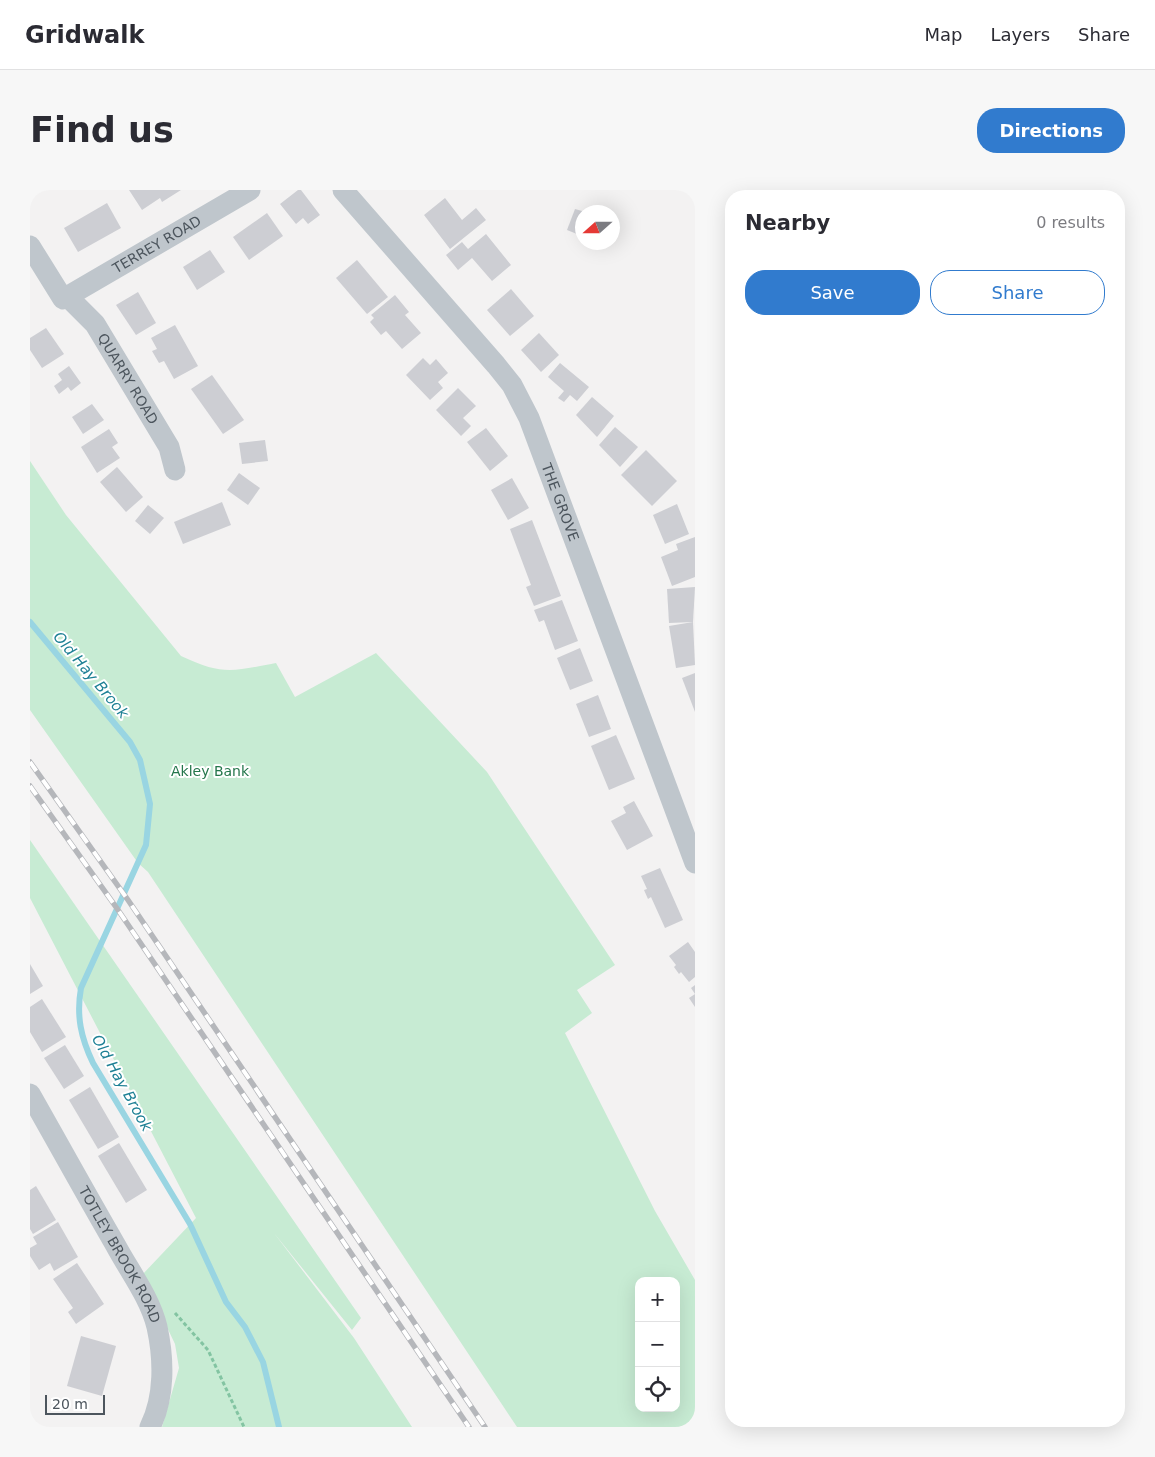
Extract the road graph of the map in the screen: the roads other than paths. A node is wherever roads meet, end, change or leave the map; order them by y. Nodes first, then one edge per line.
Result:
1 (250, 190) edge
2 (343, 190) edge
3 (30, 246) edge
4 (66, 298) junction
5 (175, 470) dead end
6 (695, 863) edge
7 (30, 1094) edge
8 (150, 1427) edge

1 - 4 street, TERREY ROAD
2 - 6 street, THE GROVE
3 - 4 street, QUARRY ROAD
4 - 5 street, QUARRY ROAD
7 - 8 street, TOTLEY BROOK ROAD

